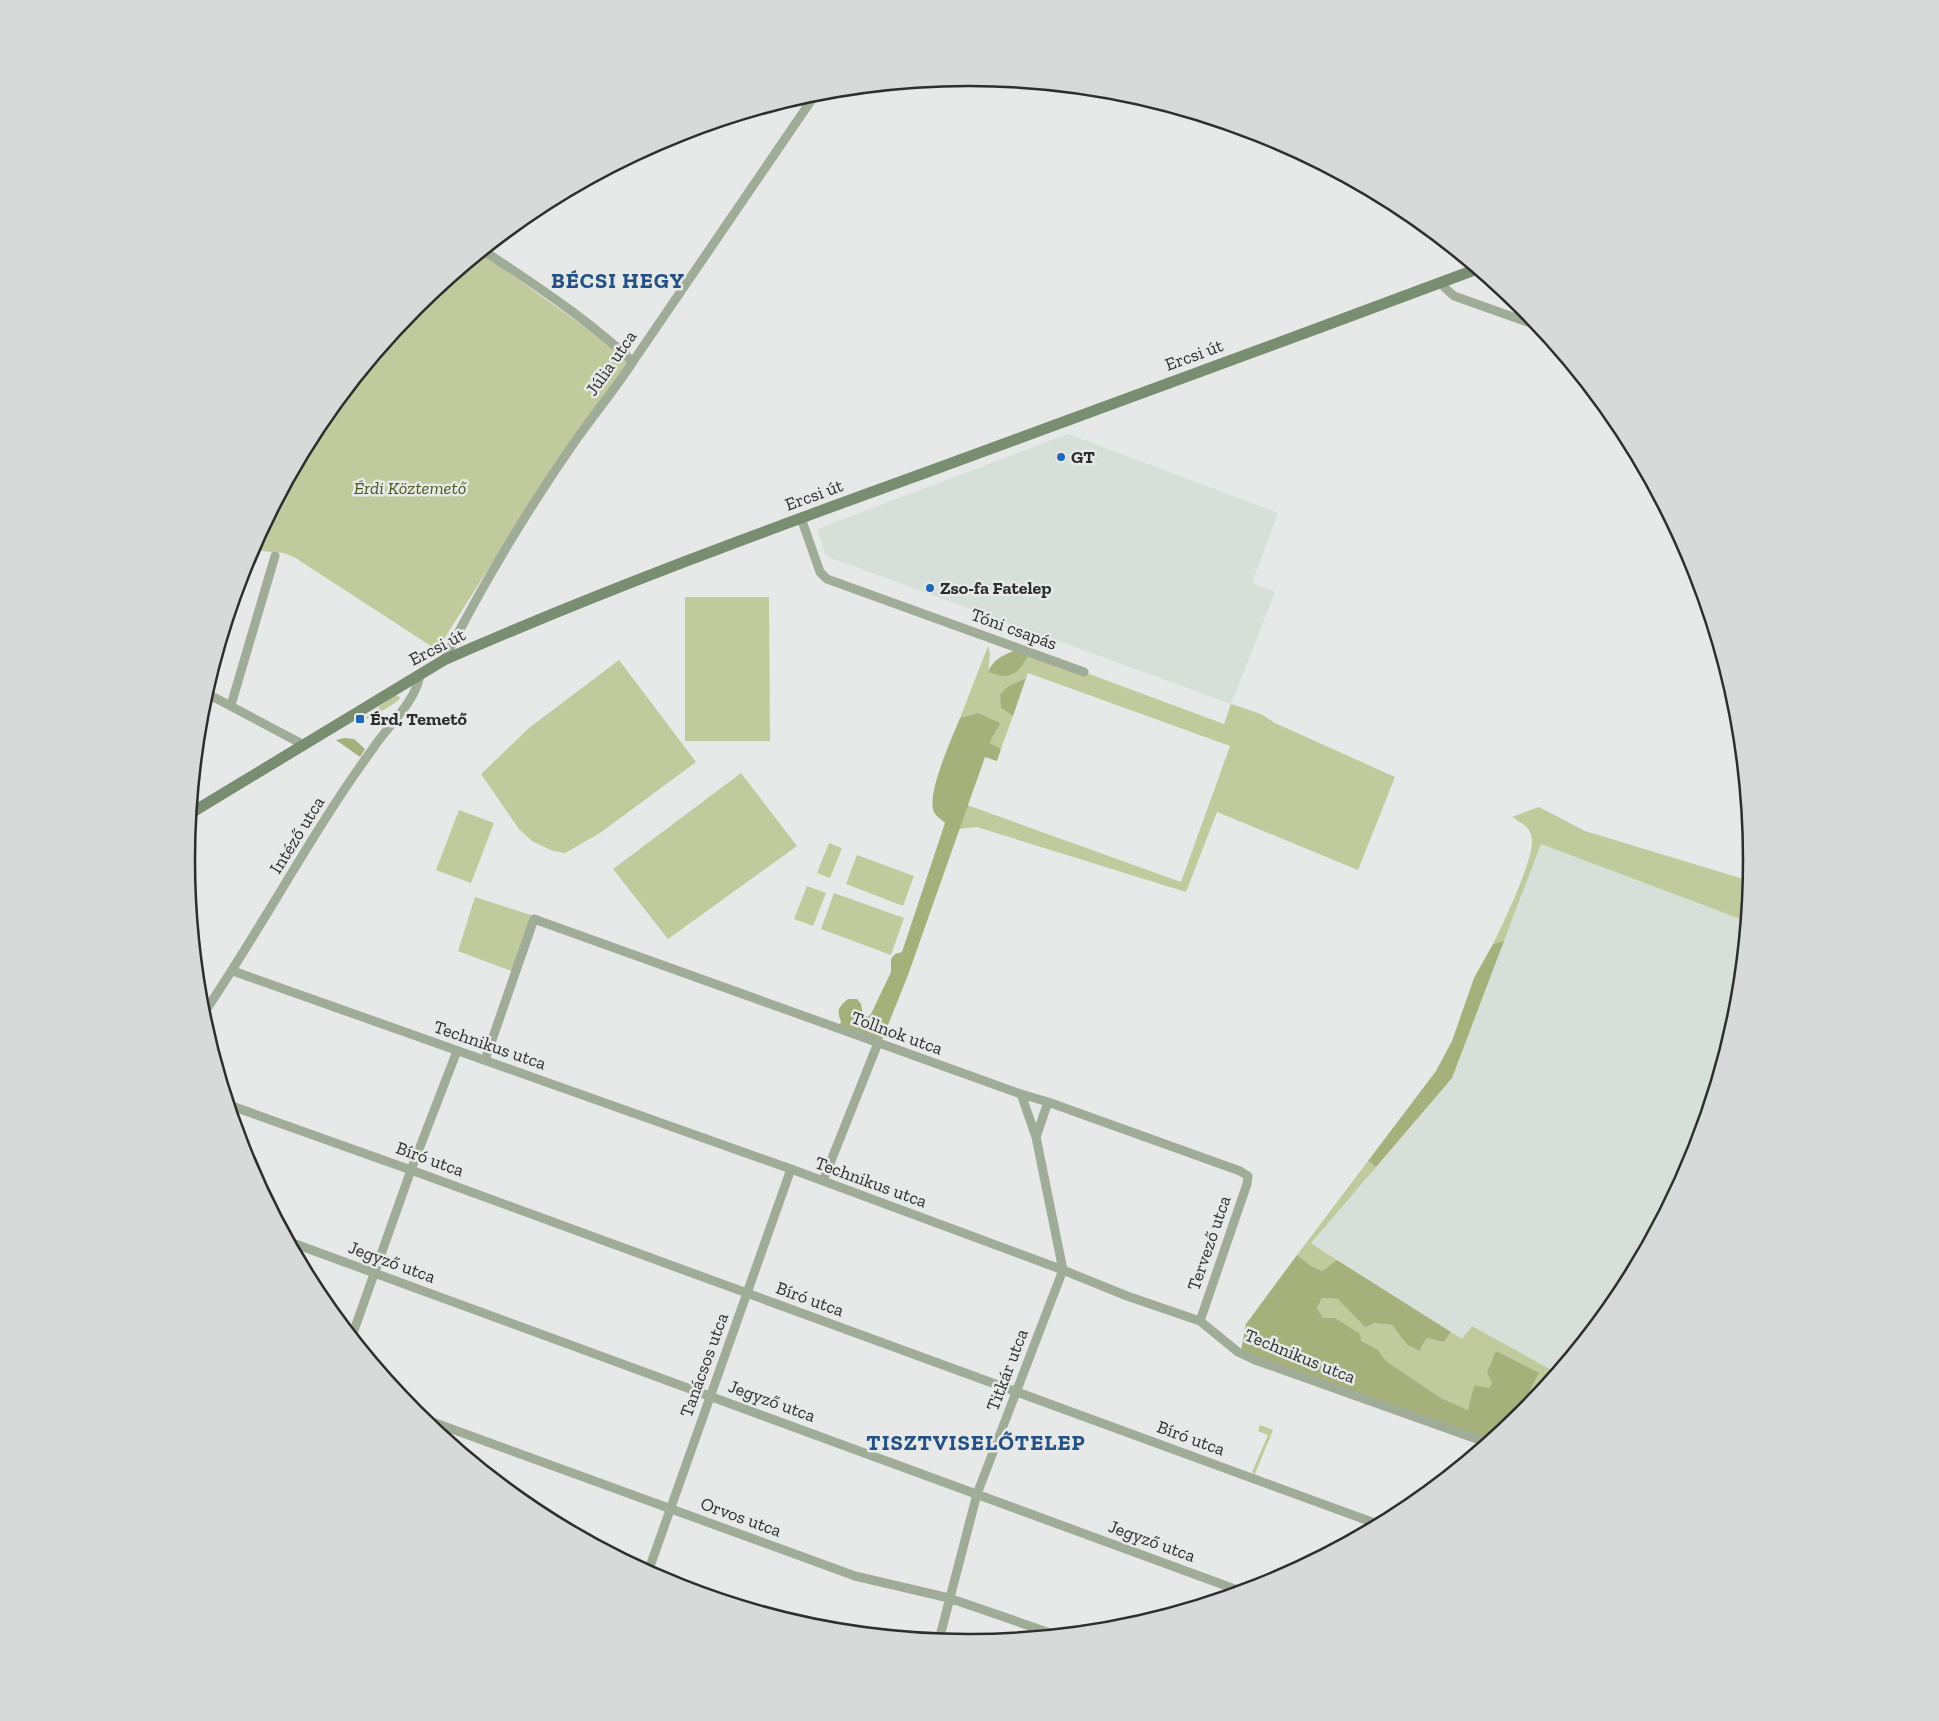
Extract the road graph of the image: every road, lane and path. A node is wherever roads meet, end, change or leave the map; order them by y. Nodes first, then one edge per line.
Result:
1 (811, 103) edge
2 (488, 254) edge
3 (1472, 271) edge
4 (1442, 282) junction
5 (1524, 321) edge
6 (633, 362) junction
7 (801, 518) junction
8 (275, 556) dead end
9 (444, 660) junction
10 (1084, 672) dead end
11 (420, 674) junction
12 (213, 696) edge
13 (231, 705) junction
14 (304, 745) junction
15 (197, 809) edge
16 (233, 971) junction
17 (209, 1006) edge
18 (878, 1043) junction
19 (457, 1051) junction
20 (485, 1060) junction
21 (1021, 1094) junction
22 (1048, 1102) junction
23 (236, 1107) edge
24 (1036, 1137) junction
25 (791, 1169) junction
26 (411, 1170) junction
27 (1248, 1176) joint
28 (823, 1181) junction
29 (297, 1245) edge
30 (1063, 1270) junction
31 (375, 1273) junction
32 (747, 1293) junction
33 (1200, 1321) junction
34 (354, 1331) edge
35 (1016, 1392) junction
36 (710, 1396) junction
37 (439, 1424) edge
38 (1482, 1441) edge
39 (977, 1494) junction
40 (670, 1508) junction
41 (1372, 1522) edge
42 (650, 1566) edge
43 (1233, 1588) edge
44 (949, 1598) junction
45 (1034, 1632) edge
46 (940, 1634) edge

1 - 6 street, Júlia utca
2 - 6 street
3 - 4 main road, Ercsi út
4 - 5 street
4 - 7 main road, Ercsi út
6 - 9 street, Júlia utca
7 - 9 main road, Ercsi út
7 - 10 street, Tóni csapás
8 - 13 street
9 - 11 main road, Ercsi út
11 - 14 main road, Ercsi út
11 - 16 street, Intéző utca
12 - 13 street
13 - 14 street
14 - 15 main road, Ercsi út
16 - 17 street, Intéző utca
16 - 19 street, Technikus utca
18 - 20 street, Tollnok utca
18 - 21 street, Tollnok utca
18 - 28 street
19 - 20 street, Technikus utca
19 - 26 street
20 - 25 street, Technikus utca
21 - 22 street, Tollnok utca
21 - 24 street
22 - 24 street
22 - 27 street, Tollnok utca
23 - 26 street, Bíró utca
24 - 30 street
25 - 28 street, Technikus utca
25 - 32 street, Tanácsos utca
26 - 31 street
26 - 32 street, Bíró utca
27 - 33 street, Tervező utca
28 - 30 street, Technikus utca
29 - 31 street, Jegyző utca
30 - 33 street, Technikus utca
30 - 35 street, Titkár utca
31 - 34 street
31 - 36 street, Jegyző utca
32 - 35 street, Bíró utca
32 - 36 street, Tanácsos utca
33 - 38 street, Technikus utca
35 - 39 street, Titkár utca
35 - 41 street, Bíró utca
36 - 39 street, Jegyző utca
36 - 40 street, Tanácsos utca
37 - 40 street, Orvos utca
39 - 43 street, Jegyző utca
39 - 44 street, Titkár utca
40 - 42 street, Tanácsos utca
40 - 44 street, Orvos utca
44 - 45 street, Orvos utca
44 - 46 street, Titkár utca

